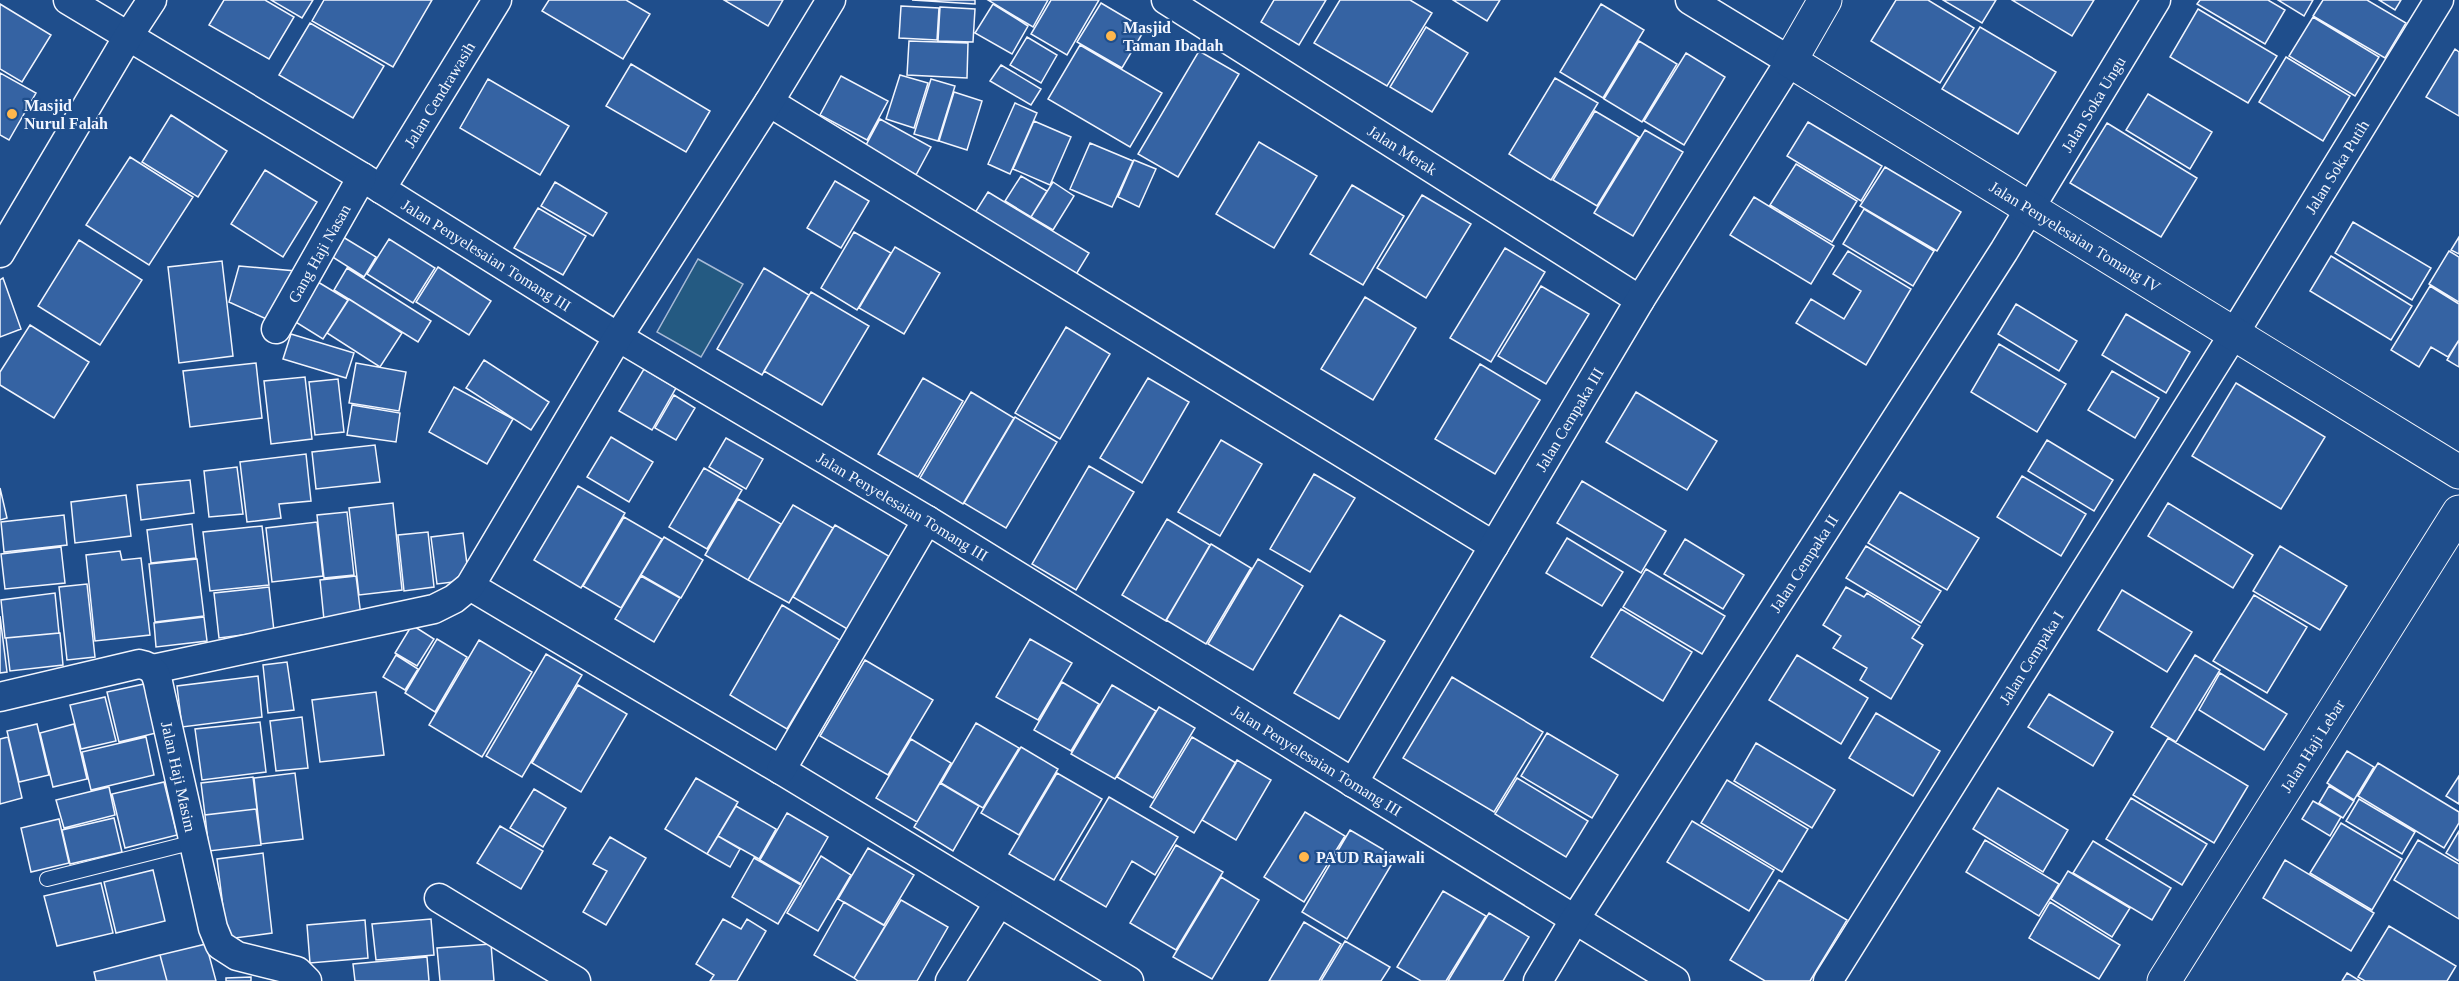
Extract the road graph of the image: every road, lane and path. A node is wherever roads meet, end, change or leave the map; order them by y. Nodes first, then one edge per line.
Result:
1 (69, 0) edge
2 (152, 0) edge
3 (497, 0) edge
4 (831, 0) edge
5 (1166, 0) edge
6 (1690, 0) edge
7 (1825, 0) edge
8 (2156, 0) edge
9 (2439, 0) edge
10 (129, 35) junction
11 (1790, 61) junction
12 (769, 102) junction
13 (372, 183) junction
14 (2031, 207) junction
15 (0, 252) edge
16 (1640, 300) junction
17 (276, 329) dead end
18 (2235, 332) junction
19 (618, 337) junction
20 (2459, 472) edge
21 (2459, 512) edge
22 (927, 520) junction
23 (1494, 546) junction
24 (470, 586) junction
25 (153, 669) junction
26 (0, 697) edge
27 (781, 770) junction
28 (1353, 783) junction
29 (194, 842) junction
30 (47, 879) dead end
31 (439, 898) dead end
32 (998, 903) junction
33 (1575, 919) junction
34 (307, 981) edge
35 (576, 981) edge
36 (950, 981) edge
37 (1129, 981) edge
38 (1538, 981) edge
39 (1675, 981) edge
40 (1828, 981) edge
41 (2164, 981) edge

1 - 10 street, Jalan Penyelesaian Tomang III
2 - 10 street
3 - 13 street, Jalan Cendrawasih
4 - 12 street
5 - 16 street, Jalan Merak
6 - 11 street, Jalan Penyelesaian Tomang IV
7 - 11 street
8 - 14 street, Jalan Soka Ungu
9 - 18 street, Jalan Soka Putih
10 - 13 street, Jalan Penyelesaian Tomang III
10 - 15 street
11 - 14 street, Jalan Penyelesaian Tomang IV
11 - 16 street, Jalan Cempaka III
12 - 19 street
12 - 23 street
13 - 17 street, Gang Haji Nasan
13 - 19 street, Jalan Penyelesaian Tomang III
14 - 18 street, Jalan Penyelesaian Tomang IV
14 - 33 street, Jalan Cempaka II
16 - 23 street, Jalan Cempaka III
18 - 20 street, Jalan Penyelesaian Tomang IV
18 - 40 street, Jalan Cempaka I
19 - 22 street, Jalan Penyelesaian Tomang III
19 - 24 street
21 - 41 street, Jalan Haji Lebar
22 - 27 street
22 - 28 street, Jalan Penyelesaian Tomang III
23 - 28 street, Jalan Cempaka III
24 - 25 street
24 - 27 street
25 - 26 street
25 - 29 street, Jalan Haji Masim
27 - 32 street
28 - 33 street, Jalan Penyelesaian Tomang III
29 - 30 lane
29 - 34 street, Jalan Haji Masim
31 - 35 street
32 - 36 street
32 - 37 street
33 - 38 street, Jalan Cempaka II
33 - 39 street, Jalan Penyelesaian Tomang III

